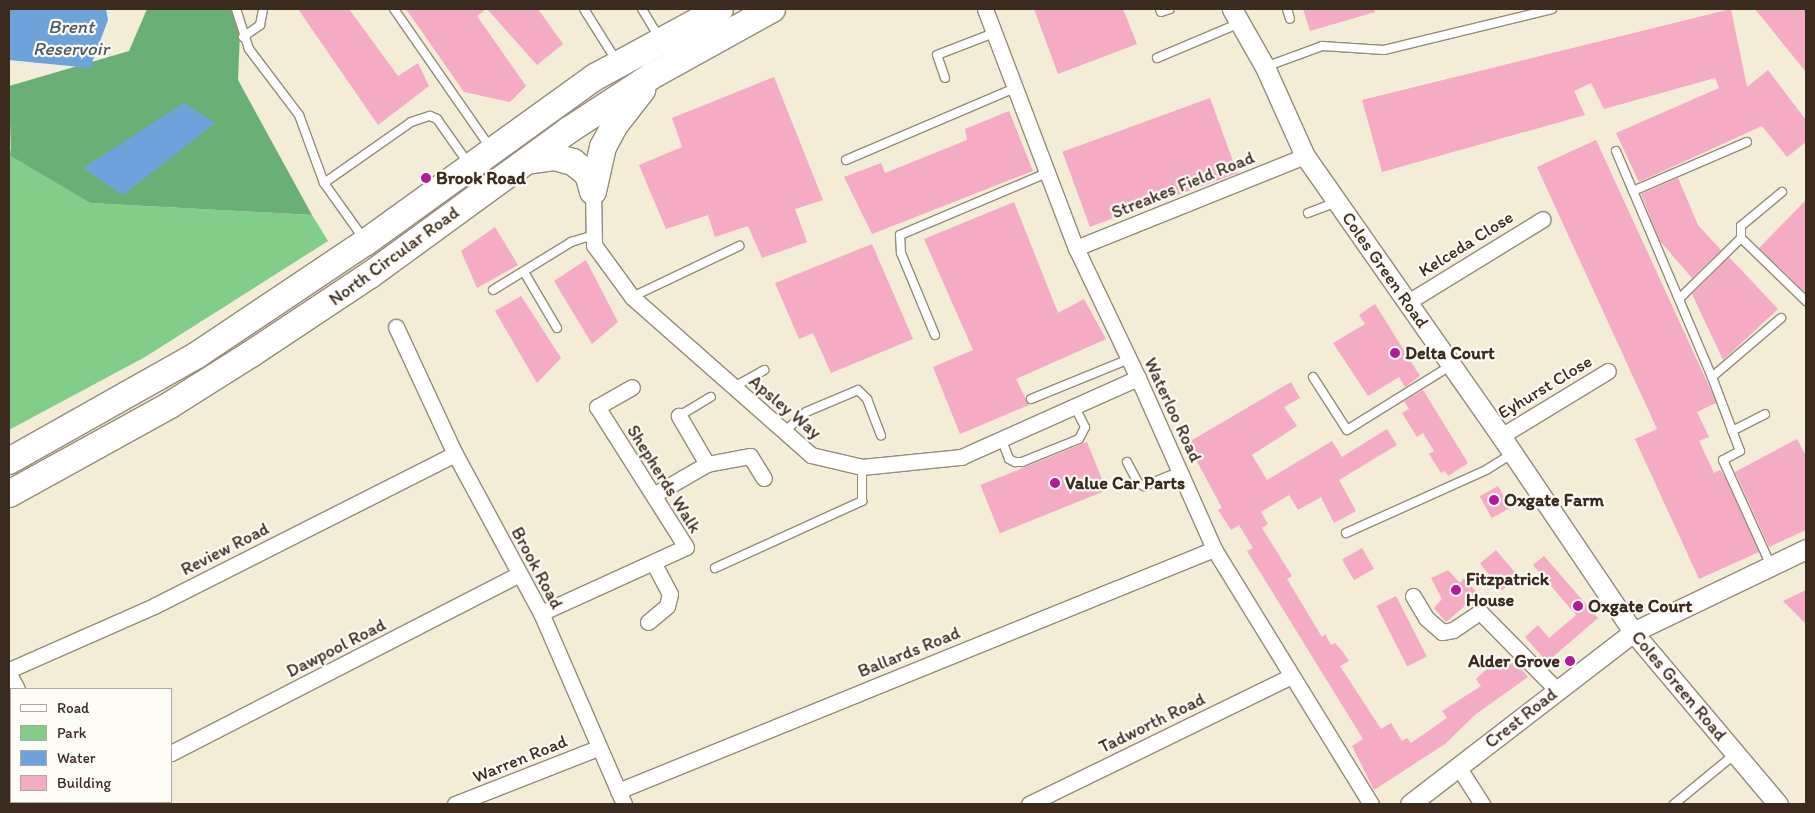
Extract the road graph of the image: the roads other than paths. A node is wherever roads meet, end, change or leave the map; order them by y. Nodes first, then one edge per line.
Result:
1 (236, 9) edge
2 (263, 9) edge
3 (394, 9) edge
4 (584, 9) edge
5 (642, 9) edge
6 (720, 9) edge
7 (772, 9) edge
8 (985, 9) edge
9 (1160, 9) edge
10 (1170, 9) edge
11 (1287, 9) edge
12 (1552, 9) edge
13 (1236, 16) edge
14 (1290, 19) dead end
15 (994, 33) junction
16 (243, 37) junction
17 (661, 41) junction
18 (1157, 58) dead end
19 (619, 64) junction
20 (1265, 67) junction
21 (654, 75) junction
22 (945, 78) dead end
23 (1015, 88) junction
24 (1747, 142) dead end
25 (492, 151) junction
26 (1616, 152) dead end
27 (1305, 156) junction
28 (846, 160) dead end
29 (523, 162) junction
30 (470, 167) junction
31 (1048, 173) junction
32 (324, 183) junction
33 (593, 191) junction
34 (1633, 191) junction
35 (1782, 192) dead end
36 (1337, 202) junction
37 (1308, 213) dead end
38 (1543, 219) dead end
39 (594, 235) junction
40 (1741, 238) junction
41 (366, 242) junction
42 (739, 246) dead end
43 (1076, 248) junction
44 (524, 272) junction
45 (493, 290) dead end
46 (632, 297) junction
47 (1679, 299) junction
48 (1806, 301) edge
49 (1408, 302) junction
50 (1781, 318) dead end
51 (396, 327) dead end
52 (557, 328) dead end
53 (935, 335) dead end
54 (1129, 359) junction
55 (1452, 364) junction
56 (764, 370) dead end
57 (1608, 371) dead end
58 (1313, 377) dead end
59 (1712, 377) junction
60 (1138, 378) junction
61 (632, 387) dead end
62 (732, 388) junction
63 (711, 397) dead end
64 (1031, 400) dead end
65 (1074, 405) junction
66 (1765, 414) dead end
67 (679, 416) joint
68 (1732, 431) junction
69 (784, 432) junction
70 (881, 435) dead end
71 (1501, 436) junction
72 (1001, 438) junction
73 (455, 454) junction
74 (1512, 454) junction
75 (9, 461) edge
76 (1127, 462) dead end
77 (707, 464) junction
78 (862, 466) junction
79 (1181, 471) junction
80 (764, 478) dead end
81 (9, 494) edge
82 (655, 494) junction
83 (1346, 533) dead end
84 (1214, 549) junction
85 (1806, 549) edge
86 (653, 562) junction
87 (1771, 566) junction
88 (716, 568) dead end
89 (518, 575) junction
90 (1413, 596) dead end
91 (541, 613) junction
92 (648, 622) dead end
93 (1633, 632) junction
94 (9, 672) edge
95 (1292, 676) junction
96 (17, 688) edge
97 (1557, 690) junction
98 (598, 748) junction
99 (172, 752) edge
100 (1735, 754) junction
101 (1459, 768) junction
102 (621, 798) edge
103 (456, 804) edge
104 (1029, 804) edge
105 (1371, 804) edge
106 (1410, 804) edge
107 (1482, 804) edge
108 (1674, 804) edge
109 (1778, 804) edge

1 - 16 lane
2 - 16 lane
3 - 25 lane
4 - 19 lane
5 - 17 lane
6 - 17 highway, North Circular Road
7 - 21 highway, North Circular Road
8 - 15 street, Waterloo Road
9 - 10 lane
11 - 14 lane
12 - 20 lane
13 - 18 lane
13 - 20 street, Coles Green Road
15 - 22 lane
15 - 23 street, Waterloo Road
16 - 32 lane
17 - 19 highway, North Circular Road
19 - 25 highway, North Circular Road
20 - 27 street, Coles Green Road
21 - 29 highway, North Circular Road
21 - 33 highway
23 - 28 lane
23 - 31 street, Waterloo Road
24 - 34 lane
25 - 30 highway, North Circular Road
26 - 34 lane
27 - 36 street, Coles Green Road
27 - 43 street, Streakes Field Road
29 - 33 highway
29 - 81 highway, North Circular Road
30 - 32 lane
30 - 41 highway, North Circular Road
31 - 43 street, Waterloo Road
31 - 53 lane
32 - 41 lane
33 - 39 street, Apsley Way
34 - 47 lane
35 - 40 lane
36 - 37 lane
36 - 49 street, Coles Green Road
38 - 49 street, Kelceda Close
39 - 44 lane
39 - 46 street, Apsley Way
40 - 47 lane
40 - 48 lane
41 - 75 highway, North Circular Road
42 - 46 lane
43 - 54 street, Waterloo Road
44 - 45 lane
44 - 52 lane
46 - 62 street, Apsley Way
47 - 59 lane
49 - 55 street, Coles Green Road
50 - 59 lane
51 - 73 street, Brook Road
54 - 60 street, Waterloo Road
54 - 64 lane
55 - 58 lane
55 - 71 street, Coles Green Road
56 - 62 lane
57 - 71 street, Eyhurst Close
59 - 68 lane
60 - 65 street, Apsley Way
60 - 79 street, Waterloo Road
61 - 82 street, Shepherds Walk
62 - 69 street, Apsley Way
63 - 67 lane
65 - 72 street, Apsley Way
65 - 72 lane
66 - 68 lane
67 - 77 street
68 - 87 lane
69 - 70 lane
69 - 78 street, Apsley Way
71 - 74 street, Coles Green Road
72 - 78 street, Apsley Way
73 - 89 street, Brook Road
73 - 94 street, Review Road
74 - 83 lane
74 - 93 street, Coles Green Road
76 - 79 lane
77 - 80 street
77 - 82 street
78 - 88 lane
79 - 84 street, Waterloo Road
82 - 86 street, Shepherds Walk
84 - 95 street, Waterloo Road
84 - 102 street, Ballards Road
85 - 87 street, Crest Road
86 - 91 street, Shepherds Walk
86 - 92 street
87 - 93 street, Crest Road
89 - 91 street, Brook Road
89 - 99 street, Dawpool Road
90 - 97 street
91 - 98 street, Brook Road
93 - 97 street, Crest Road
93 - 100 street, Coles Green Road
94 - 96 street
95 - 104 street, Tadworth Road
95 - 105 street, Waterloo Road
97 - 101 street, Crest Road
98 - 102 street, Brook Road
98 - 103 street, Warren Road
100 - 108 lane
100 - 109 street, Coles Green Road
101 - 106 street, Crest Road
101 - 107 street

